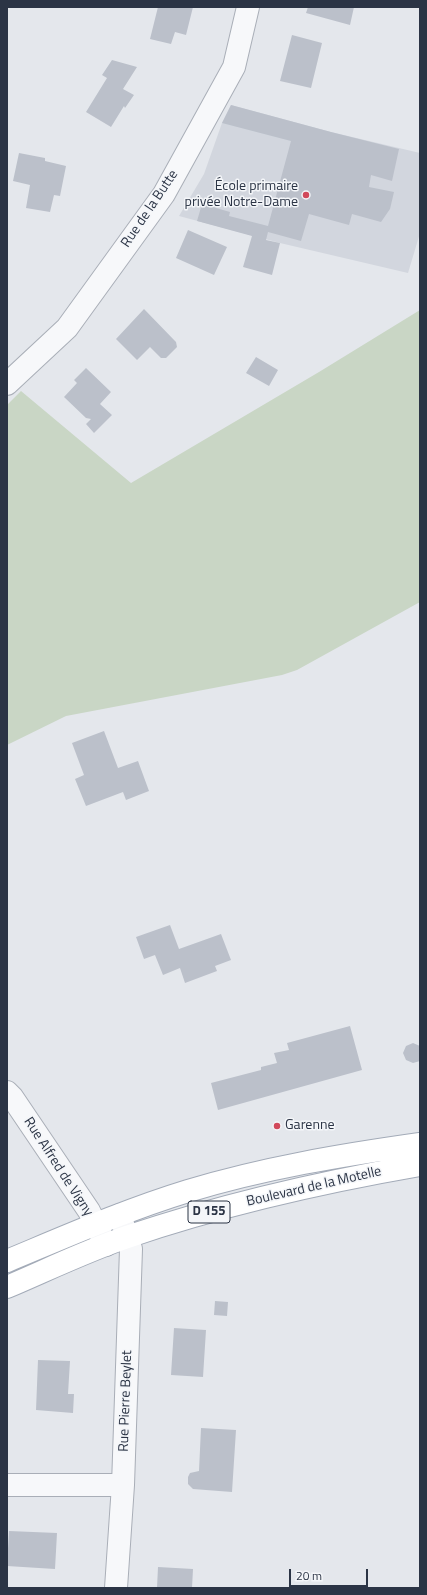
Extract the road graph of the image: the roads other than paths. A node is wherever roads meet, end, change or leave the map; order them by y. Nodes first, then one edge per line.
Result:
1 (248, 7) edge
2 (7, 384) edge
3 (7, 1092) edge
4 (420, 1144) edge
5 (420, 1164) edge
6 (120, 1215) junction
7 (95, 1225) junction
8 (127, 1237) junction
9 (106, 1245) junction
10 (7, 1261) edge
11 (7, 1287) edge
12 (7, 1485) edge
13 (124, 1485) junction
14 (116, 1588) edge

1 - 2 street, Rue de la Butte
3 - 7 street, Rue Alfred de Vigny
4 - 6 main road, Boulevard de la Motelle / D 155
5 - 8 main road, Boulevard de la Motelle / D 155
6 - 7 main road, Boulevard de la Motelle / D 155
6 - 8 street, Rue Pierre Beylet
7 - 9 street, Rue Alfred de Vigny
7 - 10 main road, Boulevard de la Motelle / D 155
8 - 9 main road, Boulevard de la Motelle / D 155
8 - 13 street, Rue Pierre Beylet
9 - 11 main road, Boulevard de la Motelle / D 155
12 - 13 street
13 - 14 street, Rue Pierre Beylet

